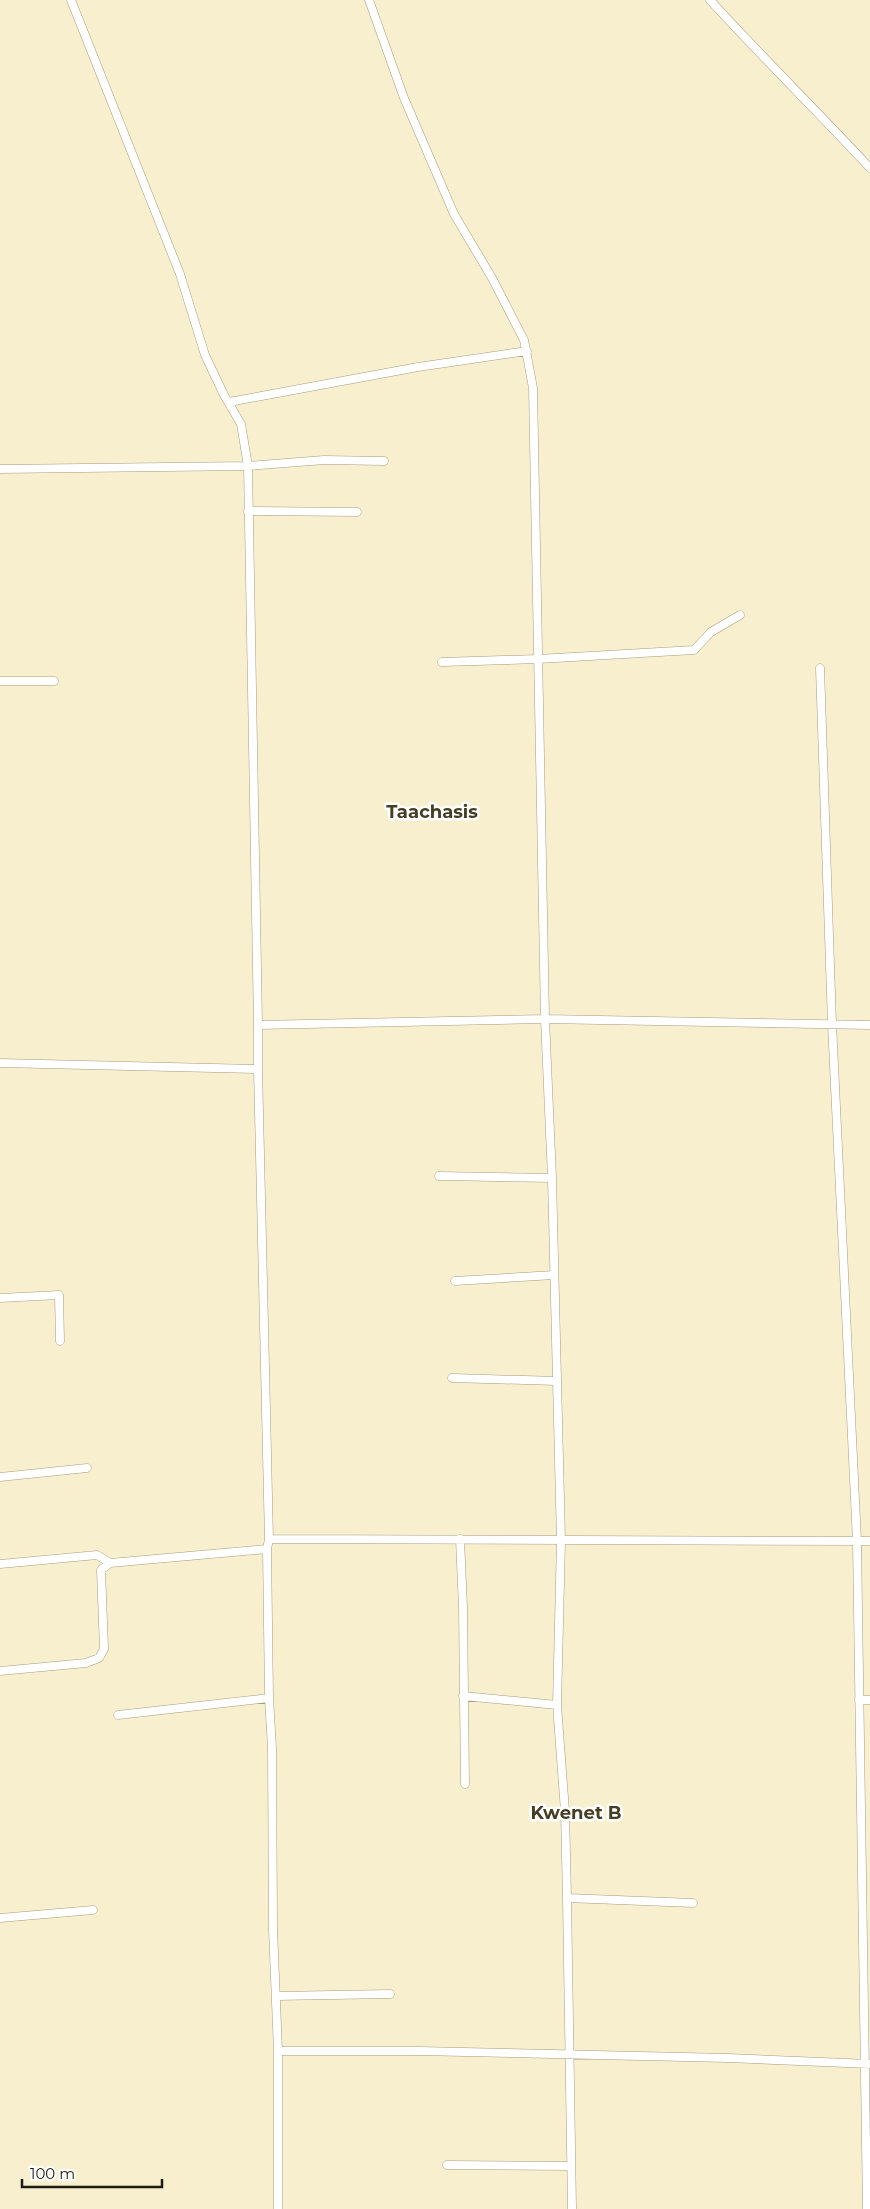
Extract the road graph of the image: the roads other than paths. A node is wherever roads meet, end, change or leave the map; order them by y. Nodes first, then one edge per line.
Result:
1 (71, 0) edge
2 (369, 0) edge
3 (710, 0) edge
4 (870, 168) edge
5 (527, 351) junction
6 (229, 402) junction
7 (384, 461) dead end
8 (248, 466) junction
9 (0, 469) edge
10 (248, 511) junction
11 (357, 512) dead end
12 (740, 615) dead end
13 (538, 659) junction
14 (442, 662) dead end
15 (820, 668) dead end
16 (0, 681) edge
17 (54, 681) dead end
18 (545, 1019) junction
19 (832, 1024) junction
20 (258, 1025) junction
21 (870, 1025) edge
22 (0, 1063) edge
23 (258, 1069) junction
24 (439, 1176) dead end
25 (552, 1178) junction
26 (554, 1275) junction
27 (454, 1281) dead end
28 (0, 1298) edge
29 (60, 1341) dead end
30 (452, 1378) dead end
31 (557, 1381) junction
32 (86, 1468) dead end
33 (0, 1477) edge
34 (268, 1539) junction
35 (460, 1539) junction
36 (561, 1541) junction
37 (857, 1541) junction
38 (870, 1541) edge
39 (267, 1549) junction
40 (110, 1563) junction
41 (0, 1564) edge
42 (0, 1670) edge
43 (463, 1696) junction
44 (269, 1698) junction
45 (859, 1700) junction
46 (870, 1700) edge
47 (557, 1705) junction
48 (118, 1715) dead end
49 (465, 1784) dead end
50 (567, 1898) junction
51 (693, 1903) dead end
52 (93, 1910) dead end
53 (0, 1918) edge
54 (390, 1994) dead end
55 (276, 1996) junction
56 (278, 2050) junction
57 (569, 2055) junction
58 (867, 2064) edge
59 (447, 2165) dead end
60 (572, 2166) junction
61 (278, 2209) edge
62 (572, 2209) edge
63 (866, 2209) edge

1 - 6 street
2 - 5 street
3 - 4 street
5 - 6 street
5 - 13 street
6 - 8 street
7 - 8 street
8 - 9 street
8 - 10 street
10 - 11 street
10 - 20 street
12 - 13 street
13 - 14 street
13 - 18 street
15 - 19 street
16 - 17 street
18 - 19 street
18 - 20 street
18 - 25 street
19 - 21 street
19 - 37 street
20 - 23 street
22 - 23 street
23 - 34 street
24 - 25 street
25 - 26 street
26 - 27 street
26 - 31 street
28 - 29 street
30 - 31 street
31 - 36 street
32 - 33 street
34 - 35 street
34 - 39 street
35 - 36 street
35 - 43 street
36 - 37 street
36 - 47 street
37 - 38 street
37 - 45 street
39 - 40 street
39 - 44 street
40 - 41 street
40 - 42 street
43 - 47 street
43 - 49 street
44 - 48 street
44 - 55 street
45 - 46 street
45 - 58 street
47 - 50 street
50 - 51 street
50 - 57 street
52 - 53 street
54 - 55 street
55 - 56 street
56 - 57 street
56 - 61 street
57 - 58 street
57 - 60 street
58 - 63 street
59 - 60 street
60 - 62 street

